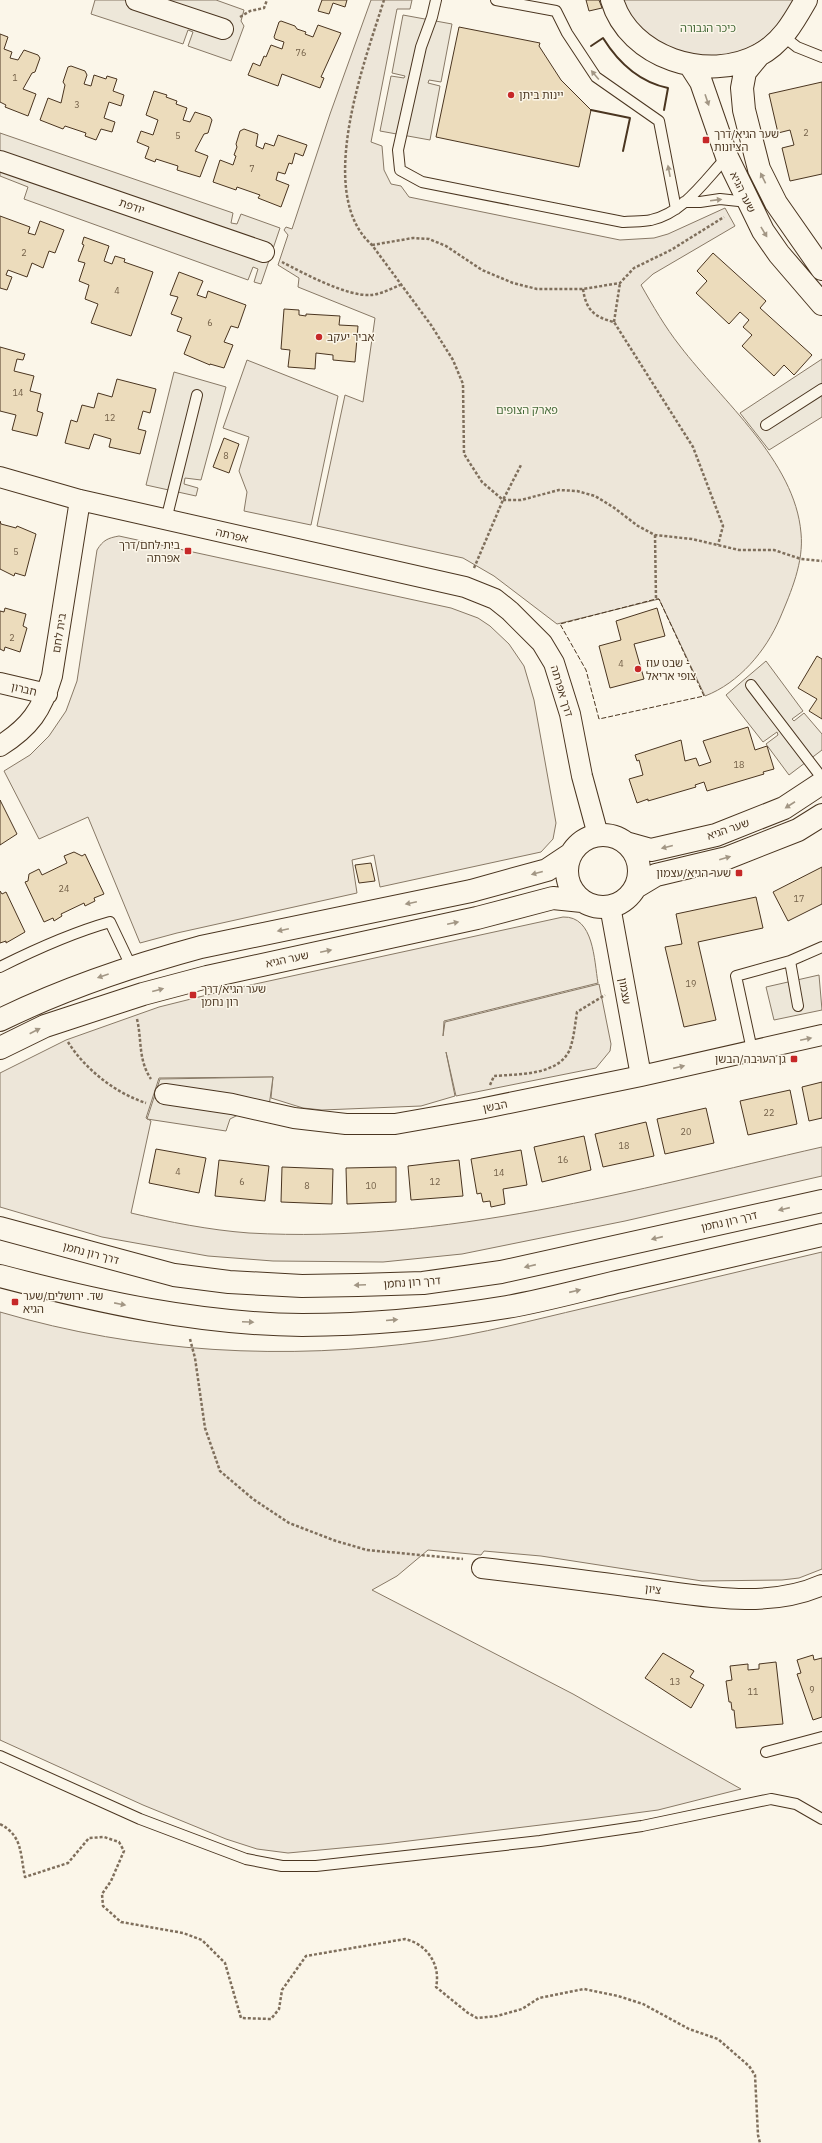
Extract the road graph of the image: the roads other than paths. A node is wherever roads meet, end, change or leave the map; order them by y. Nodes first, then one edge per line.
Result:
1 (136, 0) edge
2 (436, 0) edge
3 (496, 0) edge
4 (612, 0) edge
5 (806, 0) edge
6 (224, 29) road end
7 (783, 36) junction
8 (759, 55) junction
9 (822, 57) edge
10 (690, 65) junction
11 (727, 158) junction
12 (0, 161) edge
13 (748, 202) junction
14 (680, 206) junction
15 (264, 252) road end
16 (822, 269) edge
17 (822, 304) edge
18 (822, 389) edge
19 (197, 395) dead end
20 (766, 425) dead end
21 (0, 477) edge
22 (80, 500) junction
23 (166, 520) junction
24 (469, 579) joint
25 (0, 683) edge
26 (751, 685) dead end
27 (47, 694) junction
28 (0, 746) edge
29 (822, 778) edge
30 (822, 783) edge
31 (822, 815) edge
32 (598, 835) junction
33 (626, 843) junction
34 (571, 854) junction
35 (636, 887) junction
36 (582, 901) junction
37 (610, 906) junction
38 (822, 947) edge
39 (790, 961) junction
40 (131, 966) junction
41 (0, 967) edge
42 (798, 1006) dead end
43 (0, 1020) edge
44 (822, 1035) edge
45 (0, 1048) edge
46 (752, 1050) junction
47 (641, 1076) junction
48 (165, 1094) road end
49 (822, 1201) edge
50 (0, 1228) edge
51 (822, 1235) edge
52 (0, 1276) edge
53 (474, 1564) road end
54 (822, 1585) edge
55 (822, 1737) edge
56 (766, 1752) dead end
57 (0, 1756) edge
58 (822, 1819) edge

1 - 6 street
2 - 14 lane
14 -> 3 lane
4 - 10 street
5 - 7 street
7 - 8 street
7 - 9 lane
8 - 10 street
16 -> 8 street
10 -> 11 street, שער הגיא
11 - 13 street, שער הגיא
11 - 14 lane
12 - 15 street, יודפת
14 -> 13 lane
13 -> 17 street, שער הגיא
18 - 20 lane
19 - 23 lane
21 - 22 street, אפרתה
22 - 23 street, אפרתה
22 - 27 street, בית לחם
23 - 24 street, אפרתה
24 - 32 street, דרך אפרתה
25 - 27 street, חברון
26 - 29 lane
27 - 28 street, בית לחם
30 -> 33 street, שער הגיא
35 -> 31 street
32 - 33 street
32 - 34 street
33 - 35 street
34 - 36 street
34 -> 40 street
35 - 37 street
36 - 37 street
45 -> 36 street, שער הגיא
37 - 47 street, עצמון
38 - 39 lane
39 - 42 lane
39 - 46 lane
40 - 41 lane
40 -> 43 street
46 -> 44 street, הבשן
47 -> 46 street, הבשן
47 - 48 street, הבשן
49 -> 50 street, דרך רון נחמן
52 -> 51 street
53 - 54 street, ציון
55 - 56 lane
57 - 58 lane

